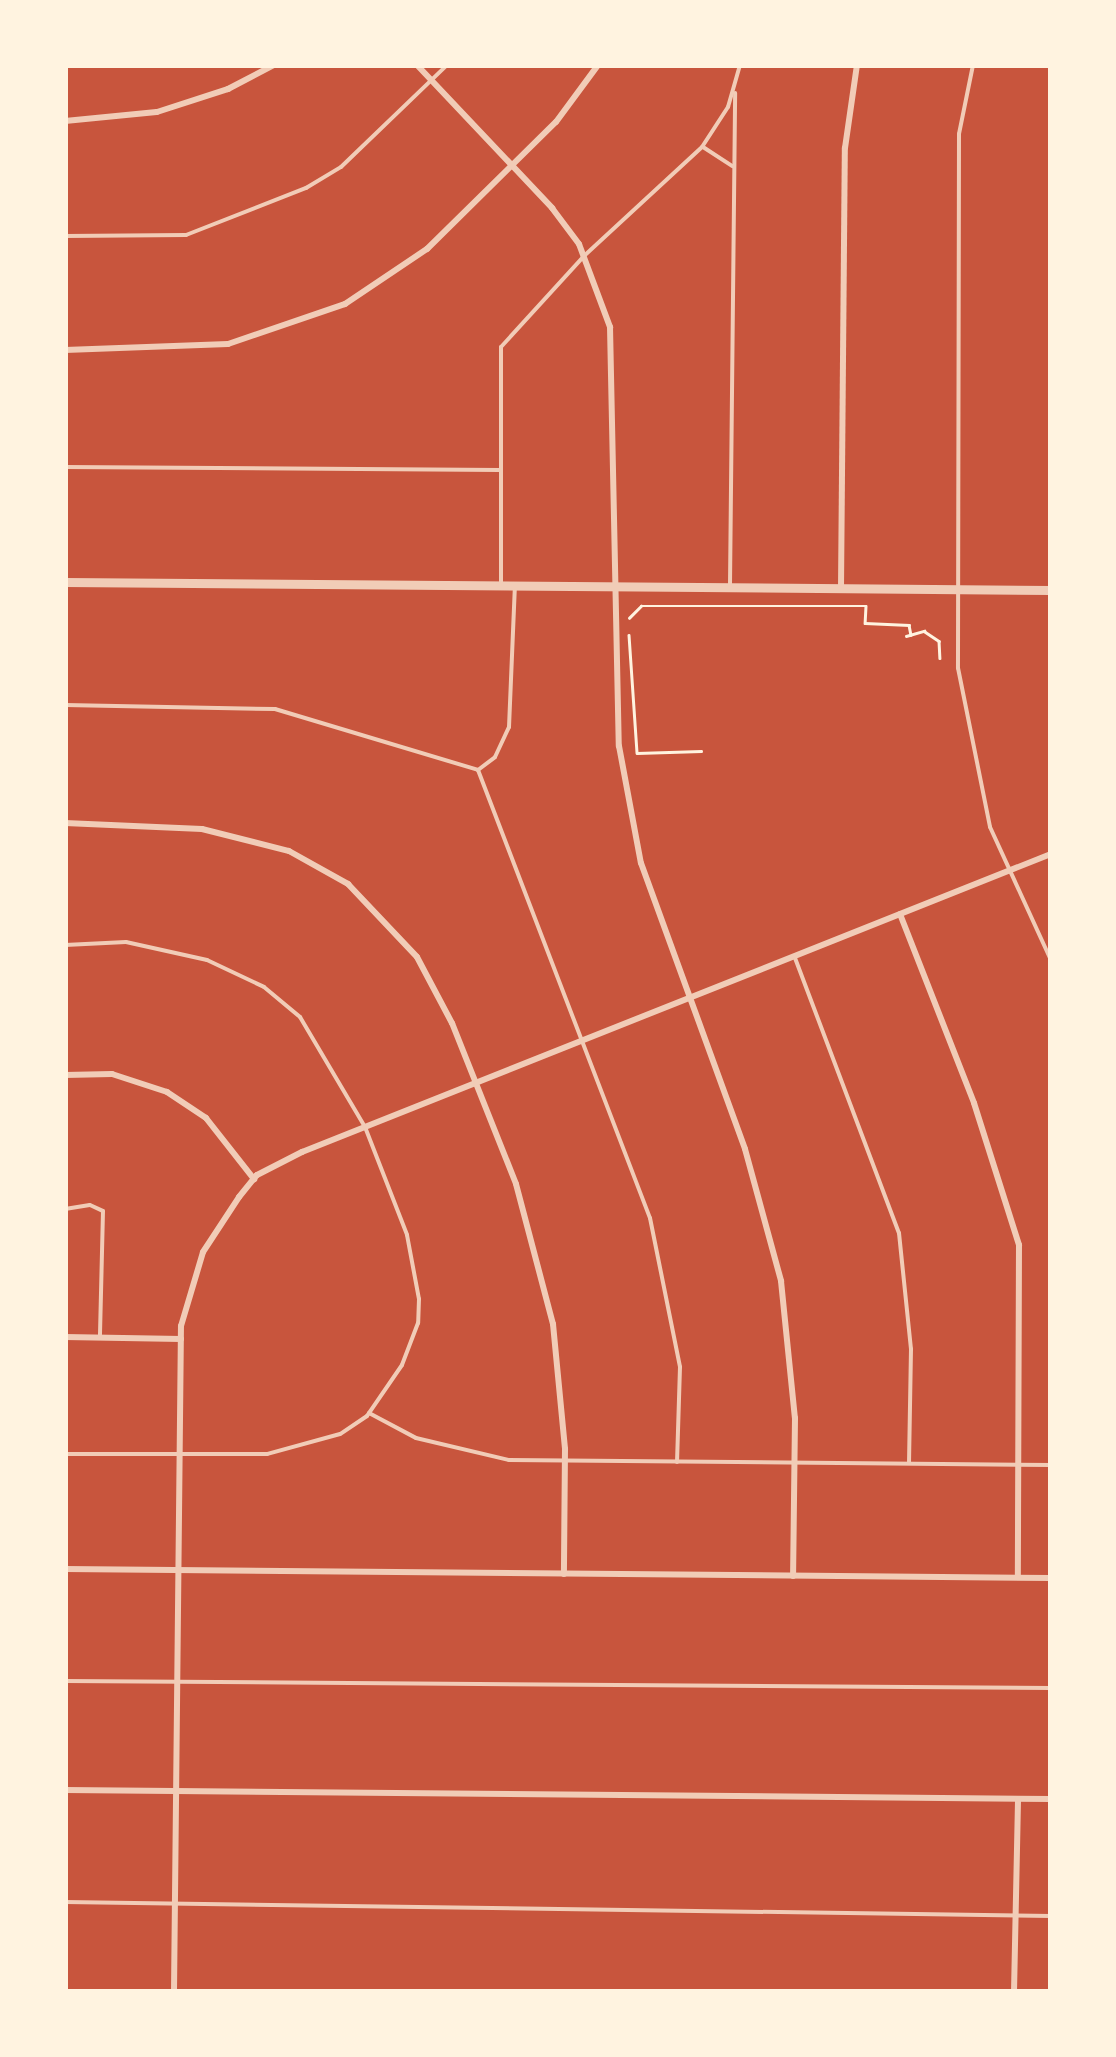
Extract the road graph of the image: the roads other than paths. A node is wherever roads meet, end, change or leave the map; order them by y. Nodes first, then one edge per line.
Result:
1 (274, 65) edge
2 (417, 65) edge
3 (446, 65) edge
4 (598, 65) edge
5 (740, 65) edge
6 (857, 65) edge
7 (973, 65) edge
8 (431, 79) junction
9 (736, 84) junction
10 (65, 121) edge
11 (702, 147) junction
12 (514, 164) junction
13 (732, 166) junction
14 (65, 236) edge
15 (584, 256) junction
16 (65, 350) edge
17 (65, 467) edge
18 (502, 470) junction
19 (65, 582) edge
20 (501, 586) junction
21 (515, 586) junction
22 (614, 586) junction
23 (730, 588) junction
24 (841, 588) junction
25 (956, 589) junction
26 (1051, 590) edge
27 (65, 705) edge
28 (478, 770) junction
29 (65, 823) edge
30 (1051, 854) edge
31 (1009, 871) junction
32 (900, 914) junction
33 (65, 945) edge
34 (794, 956) junction
35 (1051, 960) edge
36 (688, 999) junction
37 (584, 1040) junction
38 (65, 1074) edge
39 (476, 1083) junction
40 (364, 1128) junction
41 (254, 1179) junction
42 (65, 1209) edge
43 (65, 1337) edge
44 (100, 1338) junction
45 (181, 1339) junction
46 (370, 1413) junction
47 (65, 1454) edge
48 (180, 1456) junction
49 (794, 1461) junction
50 (565, 1462) junction
51 (677, 1462) junction
52 (910, 1464) junction
53 (1051, 1465) edge
54 (1020, 1466) junction
55 (65, 1568) edge
56 (178, 1570) junction
57 (564, 1574) junction
58 (793, 1576) junction
59 (1018, 1578) junction
60 (1051, 1578) edge
61 (65, 1681) edge
62 (177, 1682) junction
63 (1051, 1688) edge
64 (65, 1790) edge
65 (176, 1791) junction
66 (1018, 1799) junction
67 (1051, 1799) edge
68 (65, 1902) edge
69 (175, 1902) junction
70 (1017, 1916) junction
71 (1051, 1916) edge
72 (174, 1992) edge
73 (1014, 1992) edge

1 - 10 street
2 - 8 street
3 - 8 lane
4 - 12 street
5 - 9 lane
6 - 24 street
7 - 25 lane
8 - 12 street
8 - 14 lane
9 - 11 lane
9 - 13 lane
11 - 13 lane
11 - 15 lane
12 - 15 street
12 - 16 street
13 - 23 lane
15 - 18 lane
15 - 22 street
17 - 18 lane
18 - 20 lane
19 - 20 street
20 - 21 street
21 - 22 street
21 - 28 lane
22 - 23 street
22 - 36 street
23 - 24 street
24 - 25 street
25 - 26 street
25 - 31 lane
27 - 28 lane
28 - 37 lane
29 - 39 street
30 - 31 street
31 - 32 street
31 - 35 lane
32 - 34 street
32 - 54 street
33 - 40 lane
34 - 36 street
34 - 52 lane
36 - 37 street
36 - 49 street
37 - 39 street
37 - 51 lane
38 - 41 street
39 - 40 street
39 - 50 street
40 - 41 street
40 - 46 lane
41 - 45 street
42 - 44 lane
43 - 44 street
44 - 45 street
45 - 48 street
46 - 48 lane
46 - 50 lane
47 - 48 lane
48 - 56 street
49 - 51 lane
49 - 52 lane
49 - 58 street
50 - 51 lane
50 - 57 street
52 - 54 lane
53 - 54 lane
54 - 59 street
55 - 56 street
56 - 57 street
56 - 62 street
57 - 58 street
58 - 59 street
59 - 60 street
61 - 62 lane
62 - 63 lane
62 - 65 street
64 - 65 street
65 - 66 street
65 - 69 street
66 - 67 street
66 - 70 street
68 - 69 lane
69 - 70 lane
69 - 72 street
70 - 71 lane
70 - 73 street

